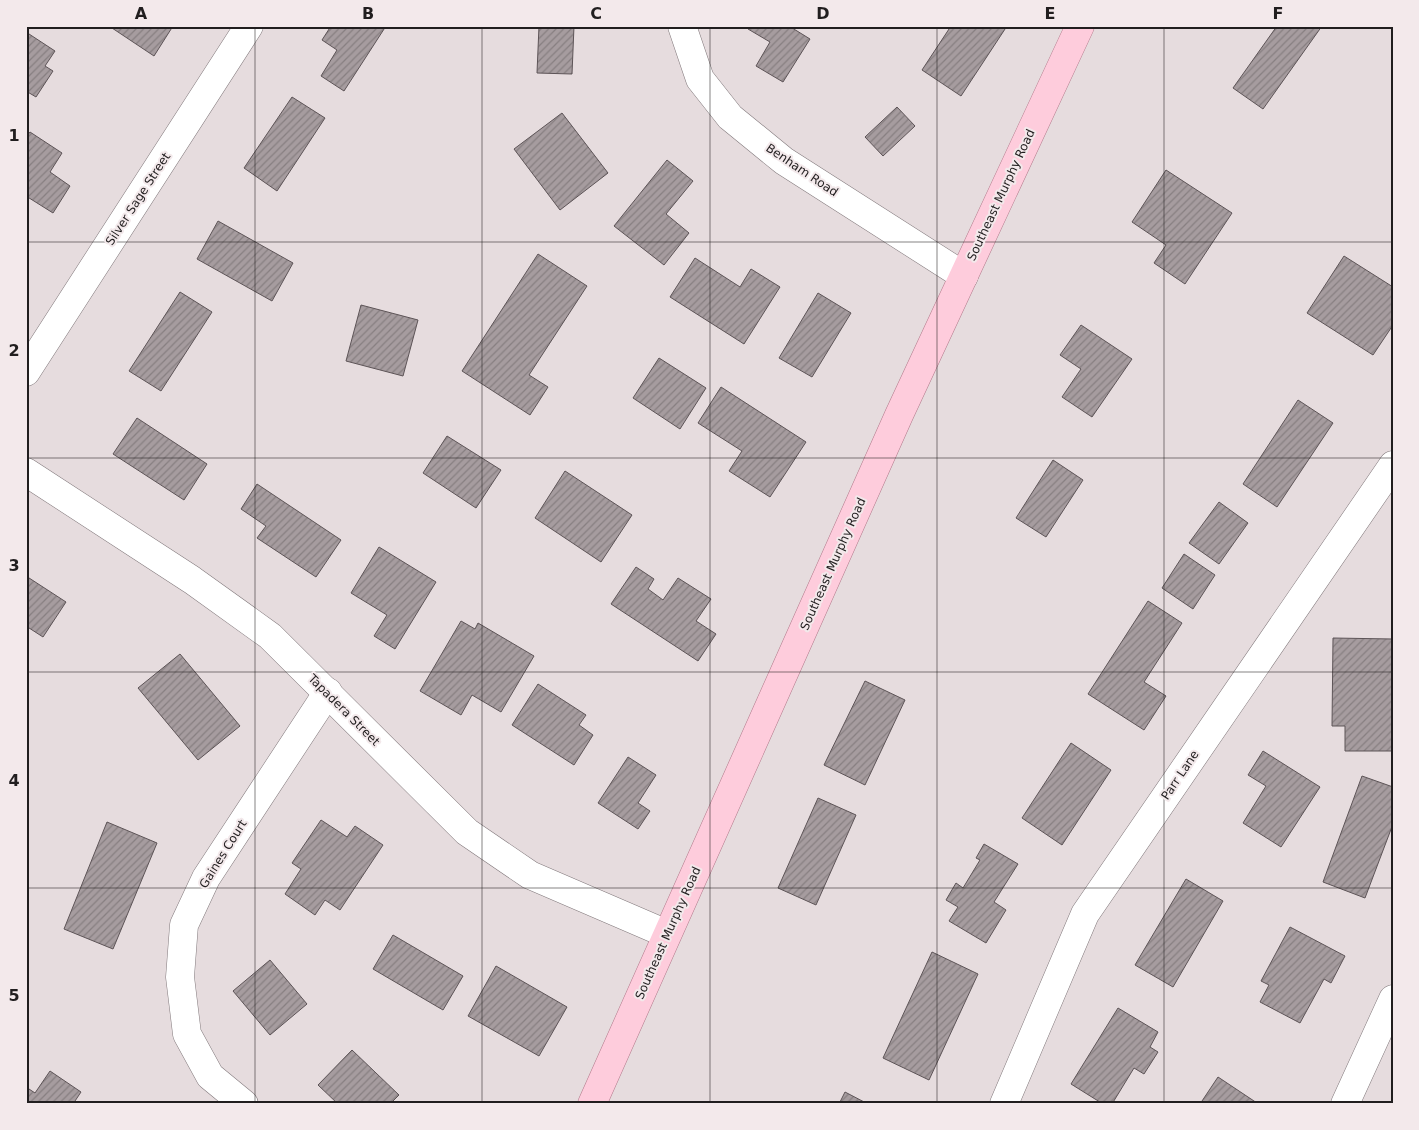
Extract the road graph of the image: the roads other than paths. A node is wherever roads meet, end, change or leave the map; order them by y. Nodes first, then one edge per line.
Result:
1 (249, 26) edge
2 (682, 26) edge
3 (1080, 26) edge
4 (964, 276) junction
5 (26, 372) edge
6 (1393, 465) edge
7 (26, 472) edge
8 (328, 692) junction
9 (667, 934) junction
10 (1393, 1000) edge
11 (244, 1104) edge
12 (592, 1104) edge
13 (1004, 1104) edge
14 (1345, 1104) edge

1 - 5 street, Silver Sage Street
2 - 4 street, Benham Road
3 - 4 main road, Southeast Murphy Road
4 - 9 main road, Southeast Murphy Road
6 - 13 street, Parr Lane
7 - 8 street, Tapadera Street
8 - 9 street, Tapadera Street
8 - 11 street, Gaines Court
9 - 12 main road, Southeast Murphy Road
10 - 14 street

